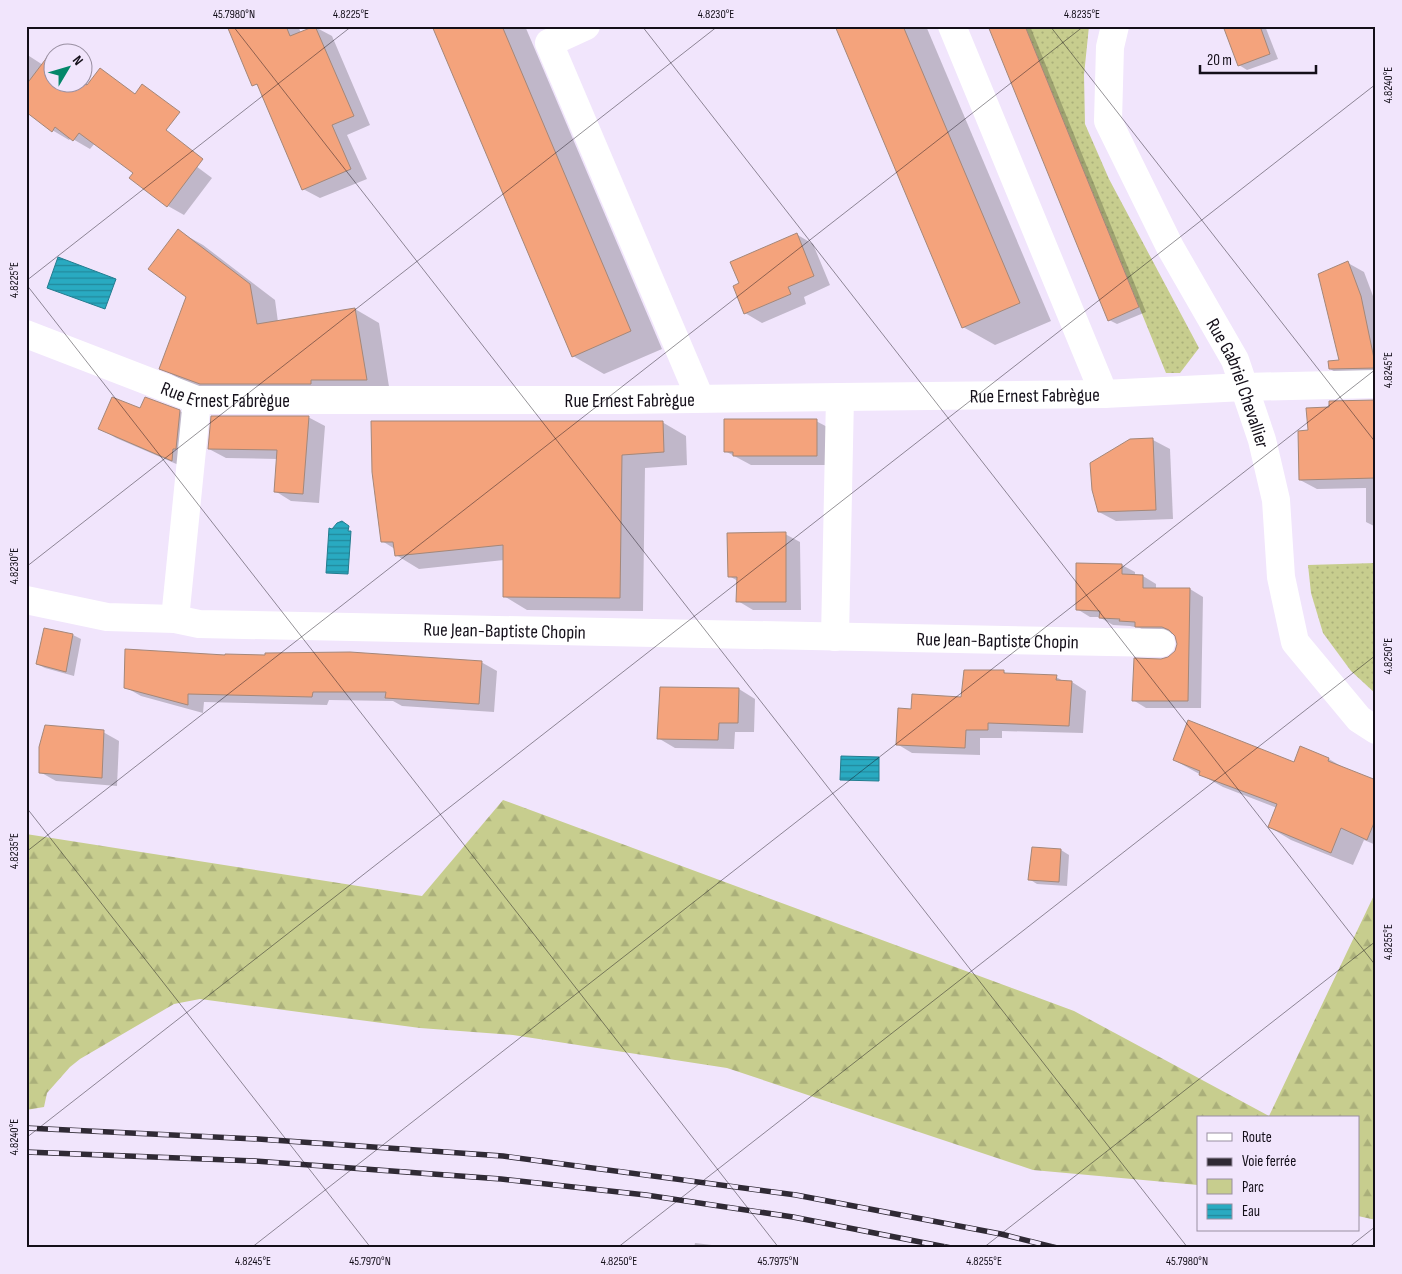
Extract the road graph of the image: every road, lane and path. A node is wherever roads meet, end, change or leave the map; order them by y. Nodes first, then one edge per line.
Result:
1 (586, 26) edge
2 (952, 26) edge
3 (1115, 26) edge
4 (26, 334) edge
5 (1376, 384) edge
6 (1244, 387) junction
7 (1104, 394) junction
8 (840, 397) junction
9 (700, 398) junction
10 (197, 400) junction
11 (26, 600) edge
12 (175, 619) junction
13 (834, 637) junction
14 (1160, 643) dead end
15 (1376, 730) edge

1 - 9 street
2 - 7 street
3 - 6 street, Rue Gabriel Chevallier
4 - 10 street, Rue Ernest Fabrègue
5 - 6 street, Rue Ernest Fabrègue
6 - 7 street, Rue Ernest Fabrègue
6 - 15 street, Rue Gabriel Chevallier
7 - 8 street, Rue Ernest Fabrègue
8 - 9 street, Rue Ernest Fabrègue
8 - 13 street
9 - 10 street, Rue Ernest Fabrègue
10 - 12 street
11 - 12 street, Rue Jean-Baptiste Chopin
12 - 13 street, Rue Jean-Baptiste Chopin
13 - 14 street, Rue Jean-Baptiste Chopin

